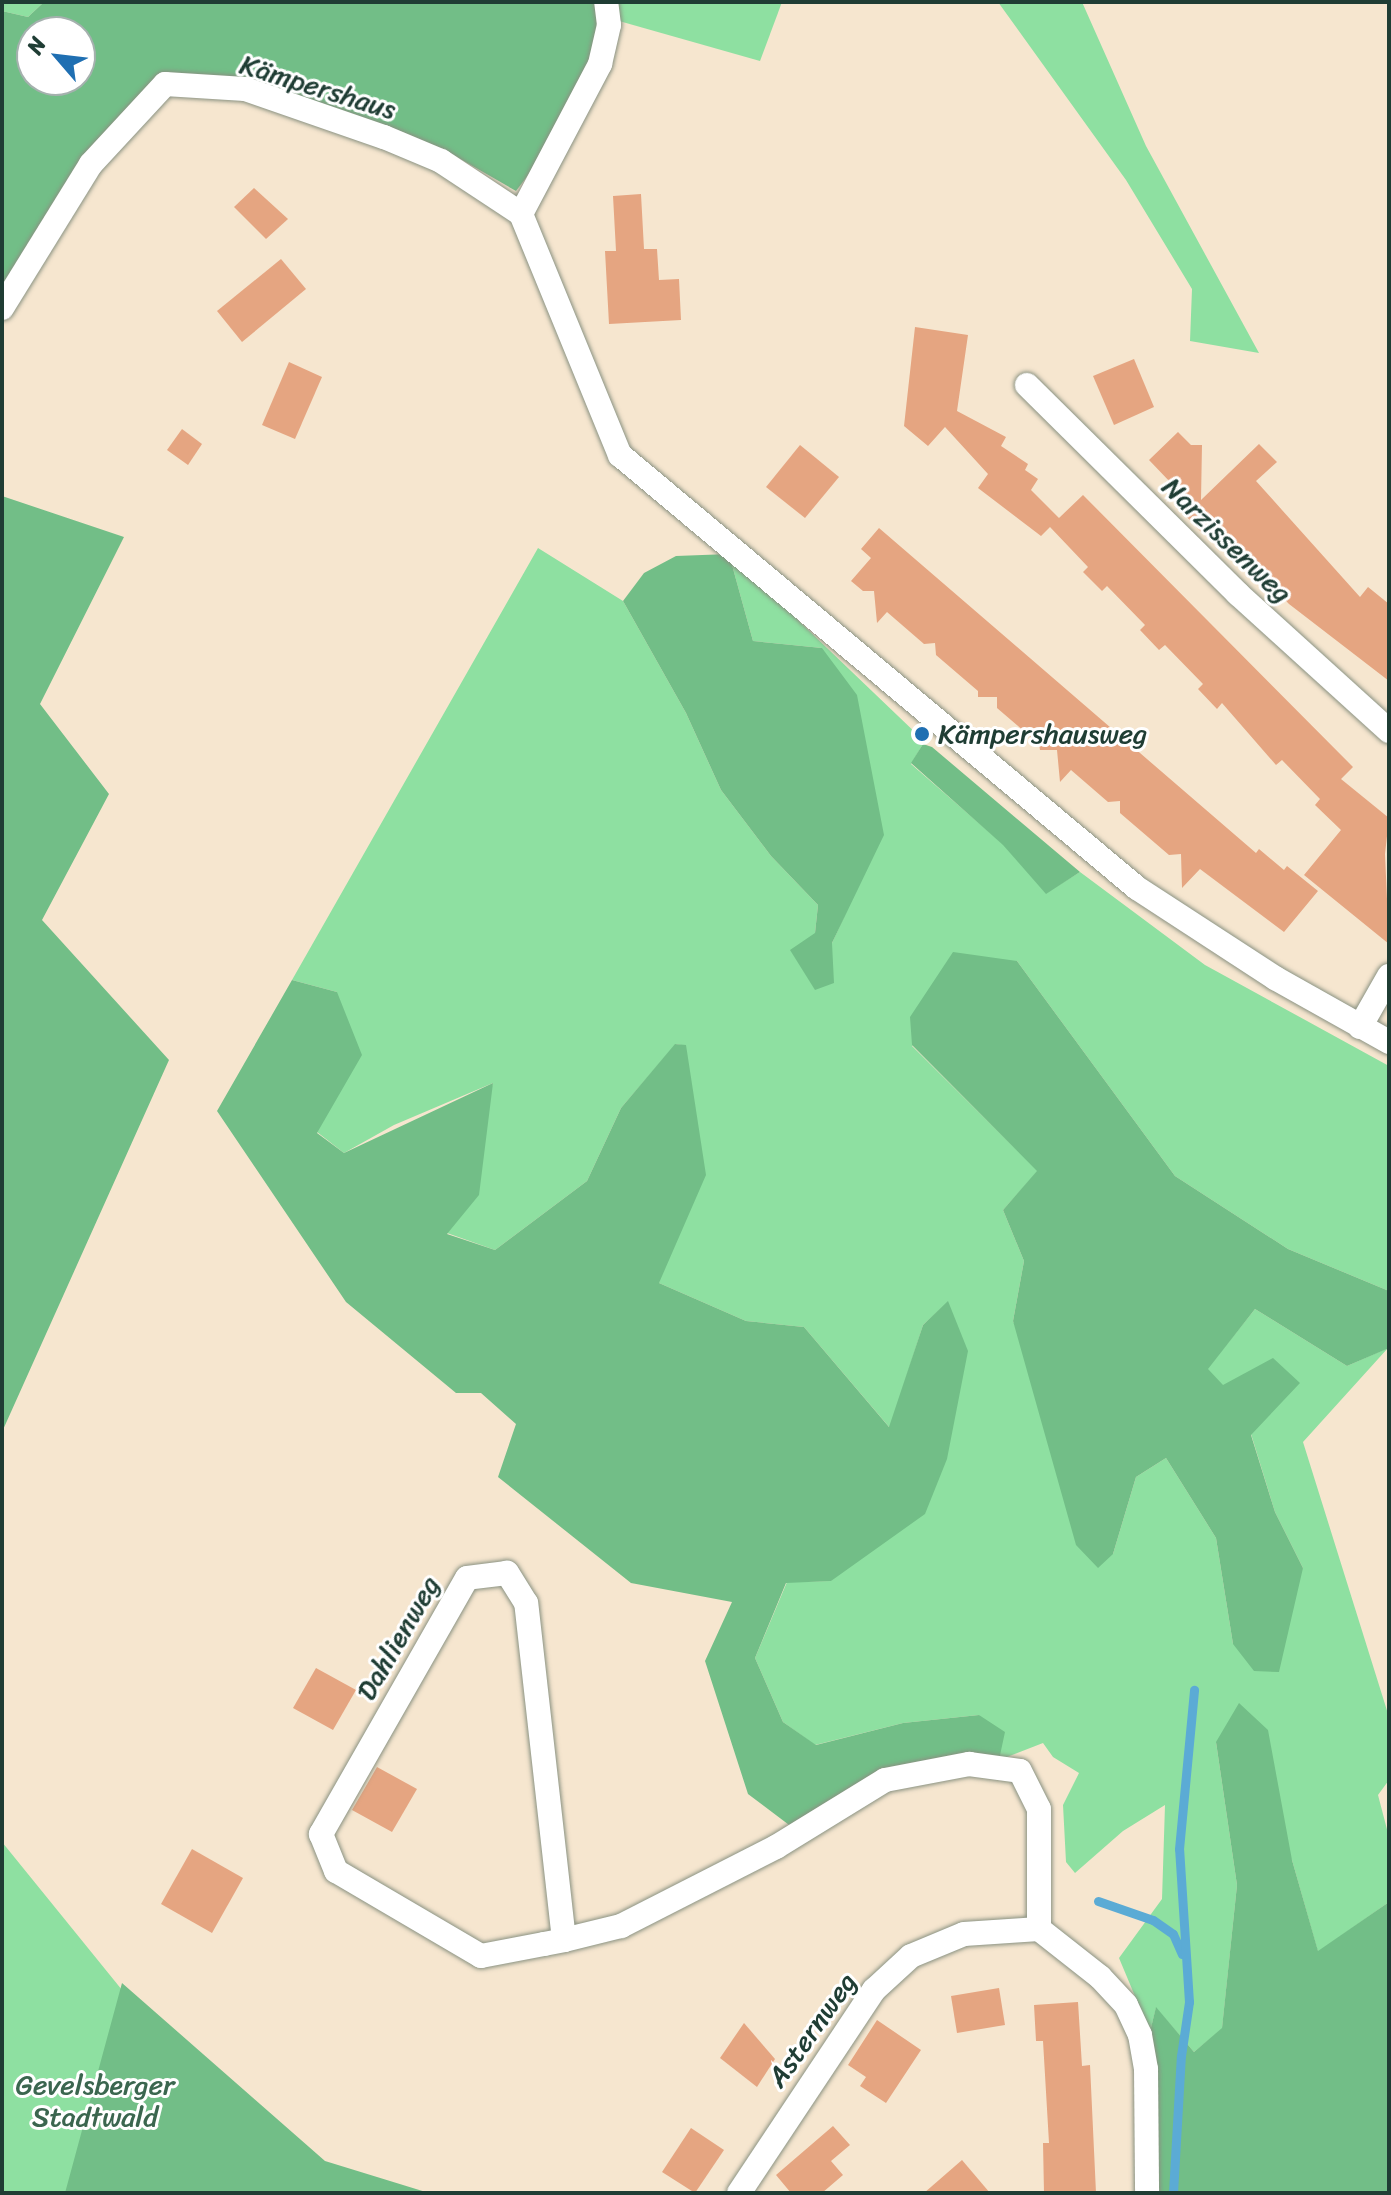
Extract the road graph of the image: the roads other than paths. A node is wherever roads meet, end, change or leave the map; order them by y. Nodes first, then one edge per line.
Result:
1 (606, 2) edge
2 (521, 214) junction
3 (2, 308) edge
4 (1027, 385) dead end
5 (1389, 731) edge
6 (1389, 976) edge
7 (1360, 1027) junction
8 (1389, 1042) edge
9 (1039, 1929) junction
10 (564, 1940) junction
11 (739, 2193) edge
12 (1147, 2193) edge

1 - 2 street
2 - 3 street, Kämpershaus
2 - 7 street
4 - 5 street, Narzissenweg
6 - 7 street
7 - 8 street
9 - 10 street, Dahlienweg
9 - 11 street, Asternweg
9 - 12 street
10 - 10 street, Dahlienweg

